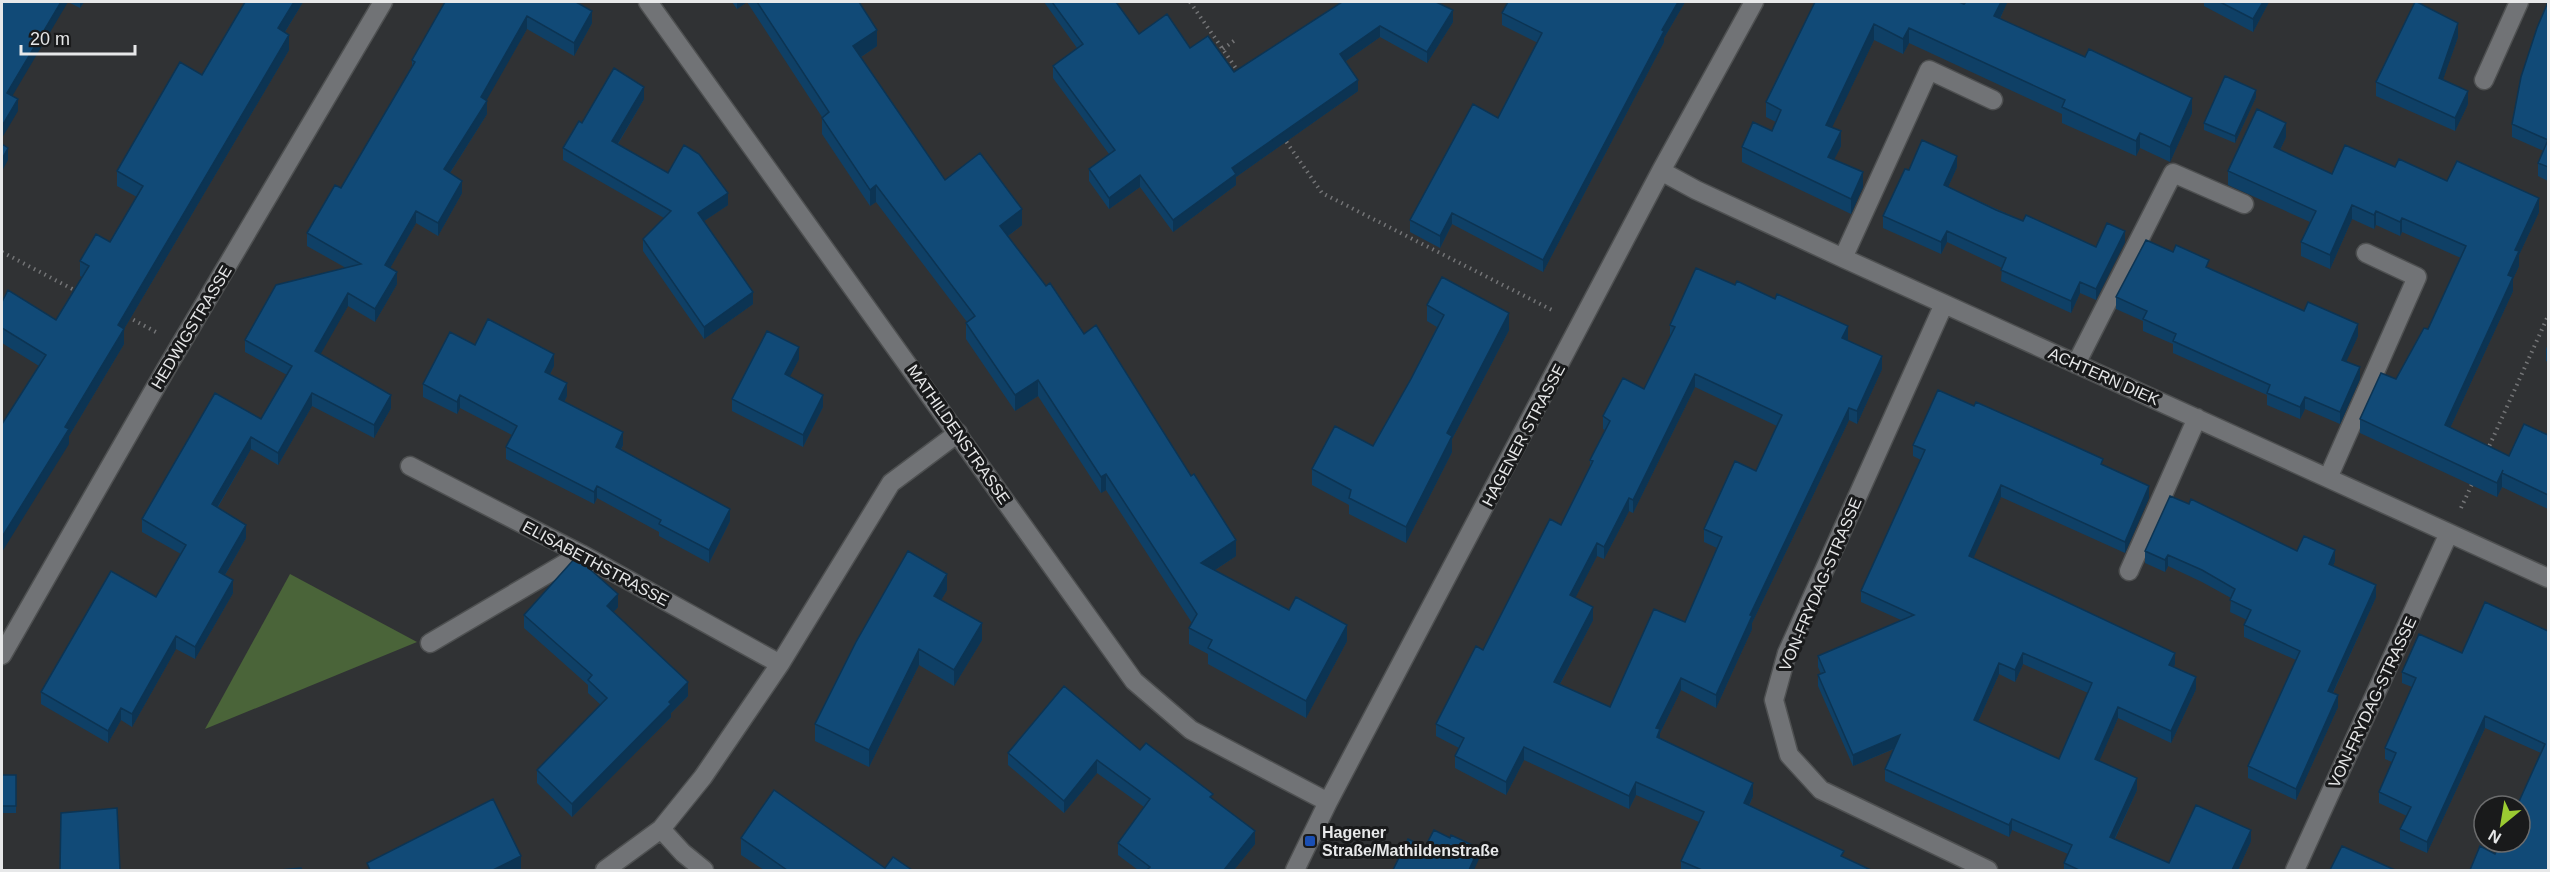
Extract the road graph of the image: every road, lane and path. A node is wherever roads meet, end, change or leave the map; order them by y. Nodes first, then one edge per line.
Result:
1 (383, 2) edge
2 (648, 2) edge
3 (1190, 2) edge
4 (1754, 2) edge
5 (2519, 2) edge
6 (1235, 40) dead end
7 (1223, 50) junction
8 (1243, 78) edge
9 (2484, 80) dead end
10 (1993, 100) dead end
11 (1282, 136) edge
12 (1661, 171) junction
13 (2244, 204) dead end
14 (2, 252) edge
15 (2366, 253) dead end
16 (1843, 258) junction
17 (86, 296) edge
18 (1944, 304) junction
19 (117, 312) edge
20 (2548, 316) edge
21 (1582, 325) junction
22 (180, 345) junction
23 (2076, 364) junction
24 (2197, 418) junction
25 (958, 433) junction
26 (2485, 455) edge
27 (410, 466) dead end
28 (2476, 476) edge
29 (2328, 478) junction
30 (2449, 533) junction
31 (581, 554) junction
32 (2129, 571) dead end
33 (2548, 578) edge
34 (430, 643) dead end
35 (2, 656) edge
36 (780, 664) junction
37 (1328, 802) junction
38 (661, 829) junction
39 (605, 870) edge
40 (704, 870) edge
41 (1295, 870) edge
42 (1988, 870) edge
43 (2295, 870) edge

1 - 22 street, HEDWIGSTRASSE
2 - 25 street, MATHILDENSTRASSE
3 - 7 path
4 - 12 street, HAGENER STRASSE
5 - 9 street
6 - 7 path
7 - 8 path
10 - 16 street
11 - 21 path
12 - 16 street, ACHTERN DIEK
12 - 21 street, HAGENER STRASSE
13 - 23 street
14 - 17 path
15 - 29 street
16 - 18 street, ACHTERN DIEK
18 - 23 street, ACHTERN DIEK
18 - 42 street, VON-FRYDAG-STRASSE
19 - 22 path
20 - 26 path
21 - 37 street, HAGENER STRASSE
22 - 35 street, HEDWIGSTRASSE
23 - 24 street, ACHTERN DIEK
24 - 29 street, ACHTERN DIEK
24 - 32 street
25 - 36 street
25 - 37 street, MATHILDENSTRASSE
27 - 31 street, ELISABETHSTRASSE
28 - 30 path
29 - 30 street, ACHTERN DIEK
30 - 33 street, ACHTERN DIEK
30 - 43 street, VON-FRYDAG-STRASSE
31 - 34 street
31 - 36 street, ELISABETHSTRASSE
36 - 38 street
37 - 41 street, HAGENER STRASSE
38 - 39 street
38 - 40 street

